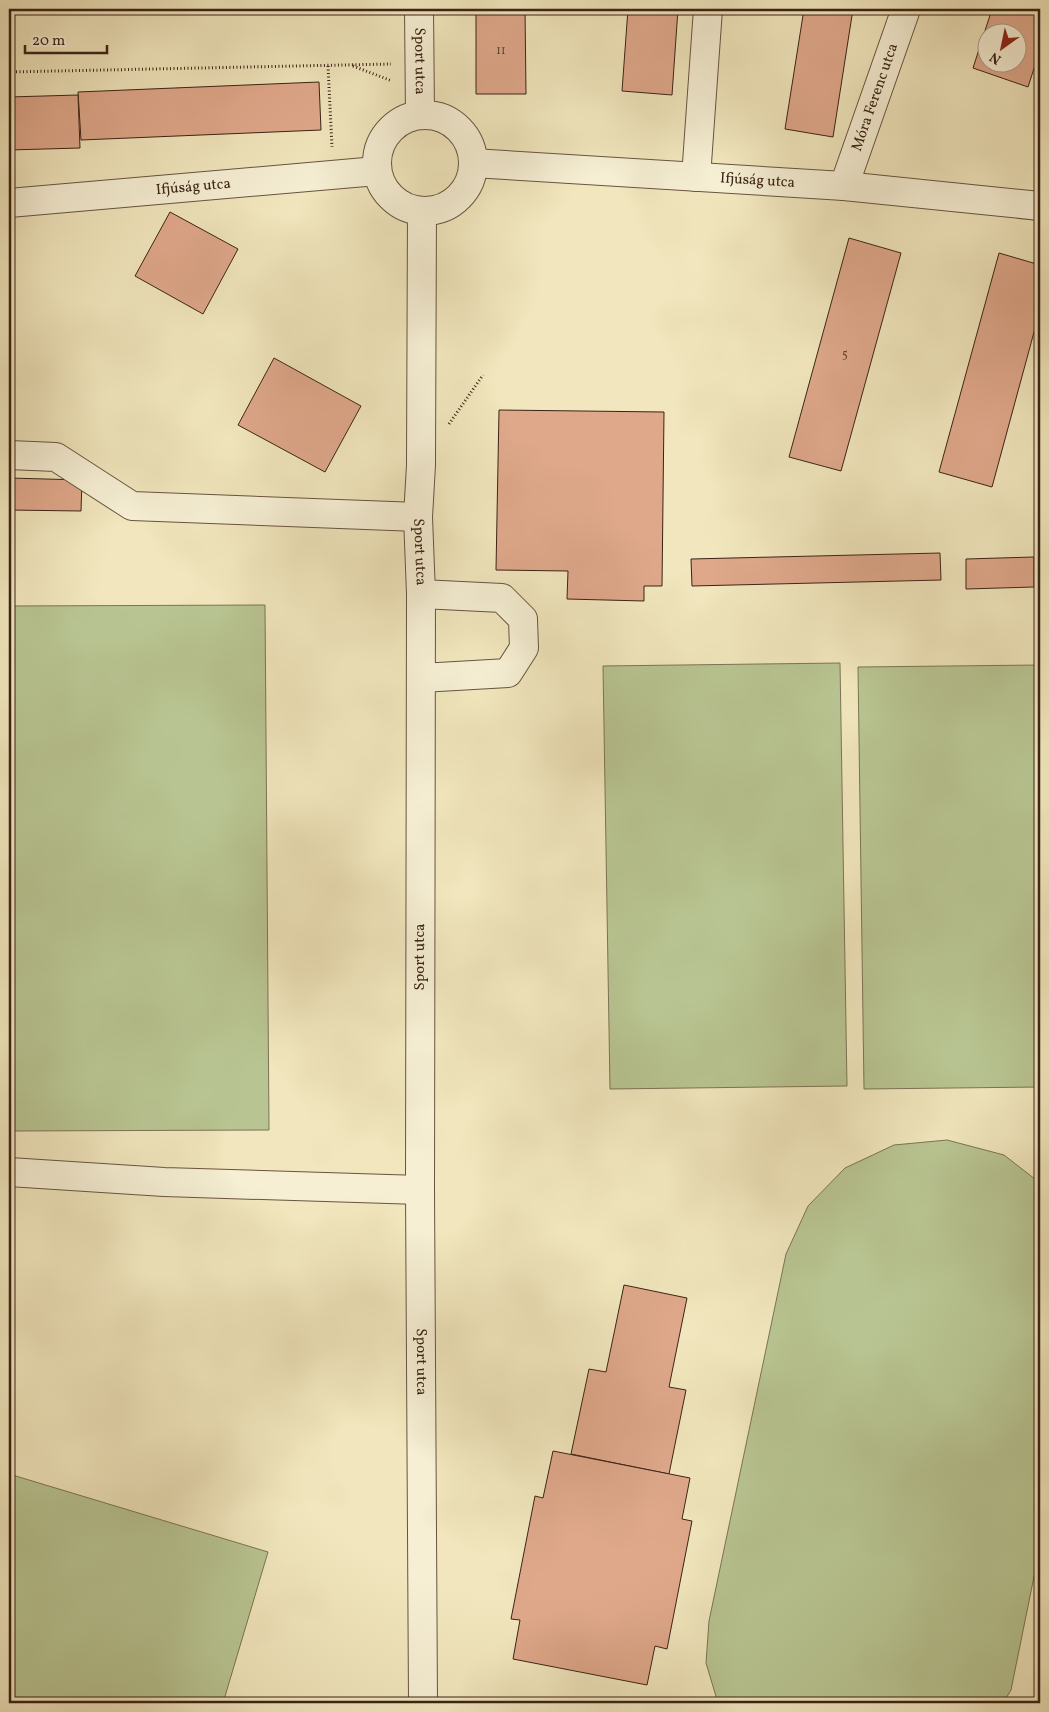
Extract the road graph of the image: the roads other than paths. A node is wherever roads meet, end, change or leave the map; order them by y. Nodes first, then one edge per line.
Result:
1 (419, 9) edge
2 (708, 9) edge
3 (906, 9) edge
4 (420, 104) junction
5 (473, 163) junction
6 (377, 171) junction
7 (696, 177) junction
8 (844, 186) junction
9 (9, 203) edge
10 (1040, 206) edge
11 (422, 212) junction
12 (9, 455) edge
13 (418, 517) junction
14 (421, 594) junction
15 (421, 678) junction
16 (9, 1172) edge
17 (420, 1190) junction
18 (423, 1703) edge

1 - 4 street, Sport utca
2 - 7 street
3 - 8 street, Móra Ferenc utca
4 - 5 street, Sport utca
4 - 6 street, Sport utca
5 - 7 street, Ifjúság utca
5 - 11 street
6 - 9 street, Ifjúság utca
6 - 11 street
7 - 8 street, Ifjúság utca
8 - 10 street, Ifjúság utca
11 - 13 street, Sport utca
12 - 13 street
13 - 14 street, Sport utca
14 - 15 street, Sport utca
14 - 15 street
15 - 17 street, Sport utca
16 - 17 street
17 - 18 street, Sport utca

